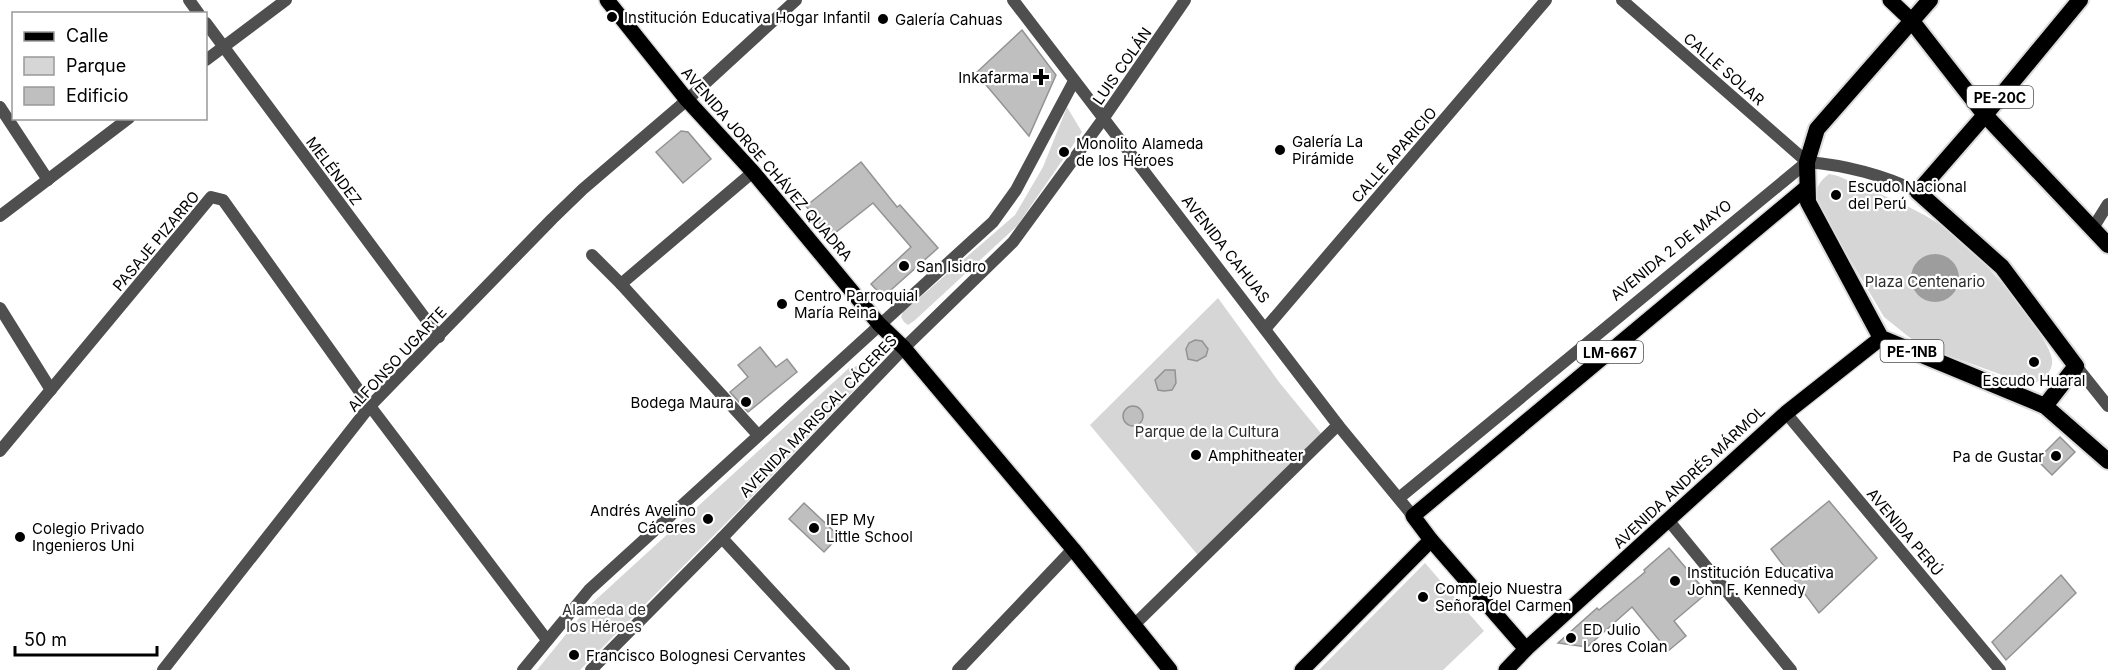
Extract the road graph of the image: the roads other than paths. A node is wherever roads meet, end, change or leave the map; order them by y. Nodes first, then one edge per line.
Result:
1 (286, 0) edge
2 (607, 0) edge
3 (796, 0) edge
4 (1013, 0) edge
5 (1185, 0) edge
6 (1546, 0) edge
7 (1622, 0) edge
8 (1890, 0) edge
9 (1930, 0) edge
10 (2079, 0) edge
11 (1911, 20) junction
12 (207, 24) edge
13 (223, 47) junction
14 (207, 59) edge
15 (1074, 81) junction
16 (687, 100) junction
17 (0, 107) edge
18 (1985, 115) junction
19 (1103, 119) junction
20 (126, 120) edge
21 (1807, 162) junction
22 (753, 172) junction
23 (48, 180) junction
24 (1807, 187) junction
25 (1918, 192) junction
26 (2108, 204) edge
27 (0, 216) edge
28 (2093, 228) junction
29 (2108, 245) edge
30 (592, 255) dead end
31 (621, 284) junction
32 (0, 308) edge
33 (879, 324) junction
34 (1265, 329) junction
35 (439, 337) junction
36 (1881, 338) junction
37 (904, 348) junction
38 (2076, 366) junction
39 (51, 390) junction
40 (370, 406) junction
41 (2045, 406) junction
42 (2108, 406) edge
43 (1786, 412) junction
44 (1338, 424) junction
45 (758, 435) junction
46 (0, 451) edge
47 (2108, 461) edge
48 (1399, 498) junction
49 (1413, 516) junction
50 (1669, 521) junction
51 (722, 538) junction
52 (1431, 540) junction
53 (1072, 549) junction
54 (1134, 625) junction
55 (547, 640) junction
56 (1526, 649) junction
57 (163, 670) edge
58 (523, 670) edge
59 (591, 670) edge
60 (844, 670) edge
61 (958, 670) edge
62 (1170, 670) edge
63 (1302, 670) edge
64 (1506, 670) edge
65 (1791, 670) edge
66 (2000, 670) edge

1 - 13 street
2 - 16 main road, AVENIDA JORGE CHÁVEZ QUADRA
3 - 16 street, ALFONSO UGARTE
4 - 15 street, AVENIDA CAHUAS
5 - 19 street, LUIS COLÁN
6 - 34 street, CALLE APARICIO
7 - 21 street, CALLE SOLAR
8 - 11 main road
9 - 11 highway
10 - 18 highway, PE-20C
11 - 18 highway
11 - 21 highway
12 - 13 street, MELÉNDEZ
13 - 14 street
13 - 35 street, MELÉNDEZ
15 - 19 street, AVENIDA CAHUAS
15 - 33 street
16 - 22 main road, AVENIDA JORGE CHÁVEZ QUADRA
16 - 35 street, ALFONSO UGARTE
17 - 23 street
18 - 25 highway, PE-20C
18 - 28 highway
19 - 34 street, AVENIDA CAHUAS
19 - 37 street, AVENIDA MARISCAL CÁCERES
20 - 23 street
21 - 24 highway, PE-1NB
21 - 25 street
21 - 48 street, AVENIDA 2 DE MAYO
22 - 31 street
22 - 33 main road, AVENIDA JORGE CHÁVEZ QUADRA
23 - 27 street
24 - 36 highway, PE-1NB
24 - 49 main road, LM-667
25 - 38 highway
26 - 28 street
28 - 29 highway
30 - 31 street
31 - 45 street
32 - 39 street
33 - 37 main road, AVENIDA JORGE CHÁVEZ QUADRA
33 - 45 street
34 - 44 street, AVENIDA CAHUAS
35 - 40 street, ALFONSO UGARTE
36 - 41 highway, PE-1NB
36 - 43 main road, AVENIDA ANDRÉS MÁRMOL
37 - 51 street, AVENIDA MARISCAL CÁCERES
37 - 53 main road, AVENIDA JORGE CHÁVEZ QUADRA
38 - 41 highway
38 - 42 street
39 - 40 street, PASAJE PIZARRO
39 - 46 street, PASAJE PIZARRO
40 - 55 street
40 - 57 street, ALFONSO UGARTE
41 - 47 highway, PE-1NB
43 - 50 main road, AVENIDA ANDRÉS MÁRMOL
43 - 66 street, AVENIDA PERÚ
44 - 48 street, AVENIDA CAHUAS
44 - 54 street
45 - 55 street
48 - 49 street, AVENIDA CAHUAS
49 - 52 main road
50 - 56 main road, AVENIDA ANDRÉS MÁRMOL
50 - 65 street
51 - 59 street, AVENIDA MARISCAL CÁCERES
51 - 60 street
52 - 56 main road
52 - 63 main road
53 - 54 main road, AVENIDA JORGE CHÁVEZ QUADRA
53 - 61 street
54 - 62 main road, AVENIDA JORGE CHÁVEZ QUADRA
55 - 58 street
56 - 64 main road, AVENIDA ANDRÉS MÁRMOL

